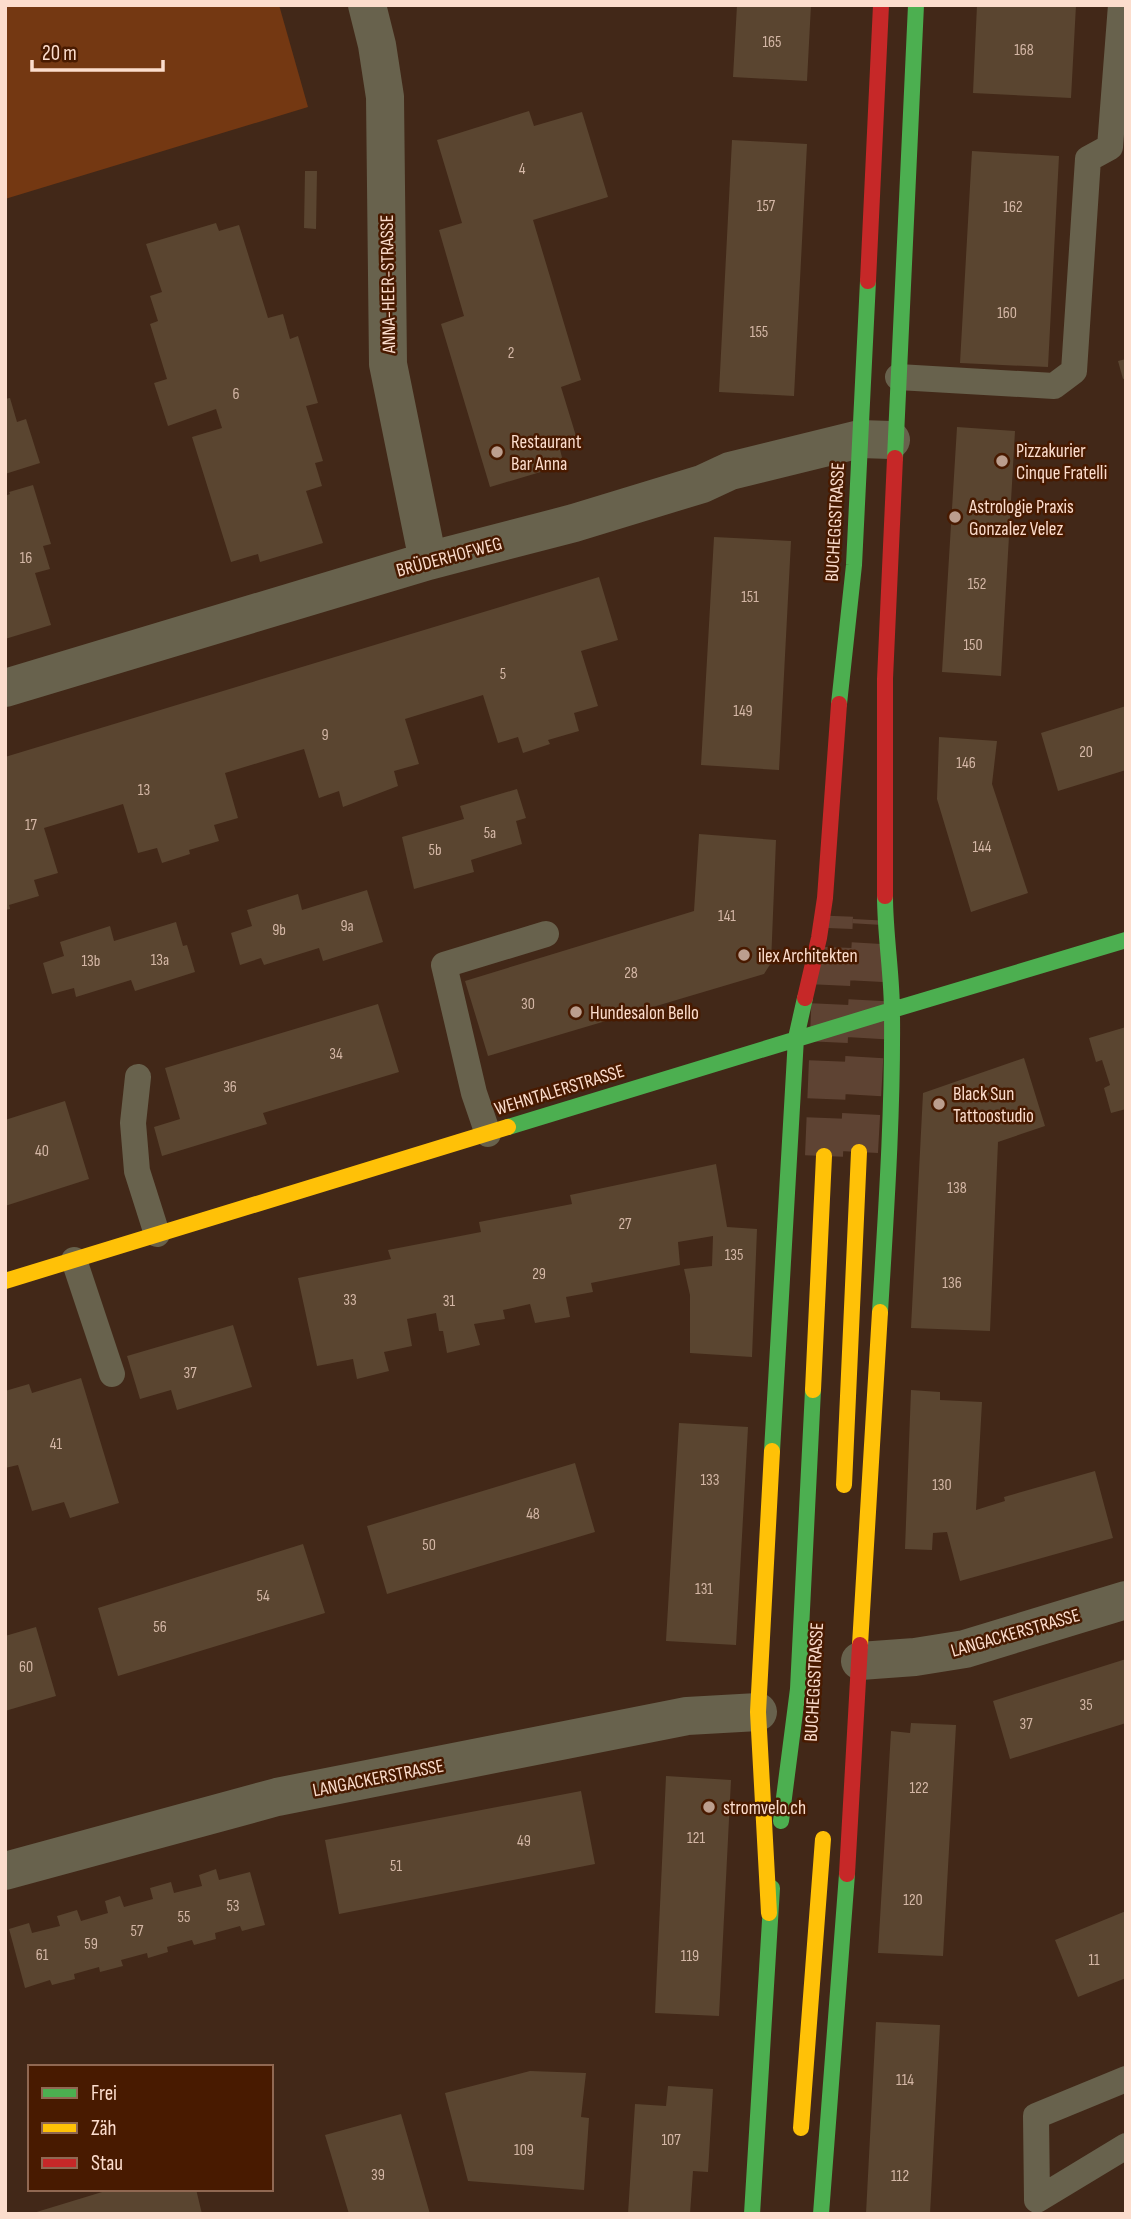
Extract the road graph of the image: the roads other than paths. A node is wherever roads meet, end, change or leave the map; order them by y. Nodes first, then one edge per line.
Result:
1 (367, 5) edge
2 (881, 5) edge
3 (916, 5) edge
4 (1121, 5) edge
5 (1118, 144) edge
6 (898, 377) junction
7 (877, 440) junction
8 (428, 561) junction
9 (5, 688) edge
10 (546, 934) dead end
11 (1126, 940) edge
12 (892, 1010) junction
13 (796, 1038) junction
14 (138, 1077) dead end
15 (488, 1134) junction
16 (859, 1152) tunnel mouth
17 (824, 1156) tunnel mouth
18 (157, 1234) junction
19 (74, 1260) junction
20 (5, 1281) edge
21 (112, 1374) dead end
22 (843, 1498) dead end
23 (1126, 1600) edge
24 (860, 1661) junction
25 (758, 1712) junction
26 (825, 1816) dead end
27 (5, 1871) edge
28 (769, 1913) junction
29 (1126, 2079) edge
30 (1126, 2146) edge
31 (800, 2148) dead end
32 (752, 2214) edge
33 (821, 2214) edge

1 - 8 street, ANNA-HEER-STRASSE
2 - 7 main road, BUCHEGGSTRASSE
3 - 6 main road, BUCHEGGSTRASSE
4 - 5 lane
5 - 6 lane
6 - 7 main road, BUCHEGGSTRASSE
7 - 8 street, BRÜDERHOFWEG
7 - 12 main road, BUCHEGGSTRASSE
7 - 13 main road, BUCHEGGSTRASSE
8 - 9 street, BRÜDERHOFWEG
10 - 15 lane
11 - 12 main road, WEHNTALERSTRASSE
12 - 13 main road, WEHNTALERSTRASSE
12 - 24 main road, BUCHEGGSTRASSE
13 - 15 main road, WEHNTALERSTRASSE
13 - 25 main road, BUCHEGGSTRASSE
14 - 18 lane
15 - 18 main road, WEHNTALERSTRASSE
16 - 22 main road
17 - 28 main road, BUCHEGGSTRASSE
18 - 19 main road, WEHNTALERSTRASSE
19 - 20 main road, WEHNTALERSTRASSE
19 - 21 lane
23 - 24 street, LANGACKERSTRASSE
24 - 33 main road, BUCHEGGSTRASSE
25 - 27 street, LANGACKERSTRASSE
25 - 28 main road, BUCHEGGSTRASSE
26 - 31 main road
28 - 32 main road, BUCHEGGSTRASSE
29 - 30 lane

